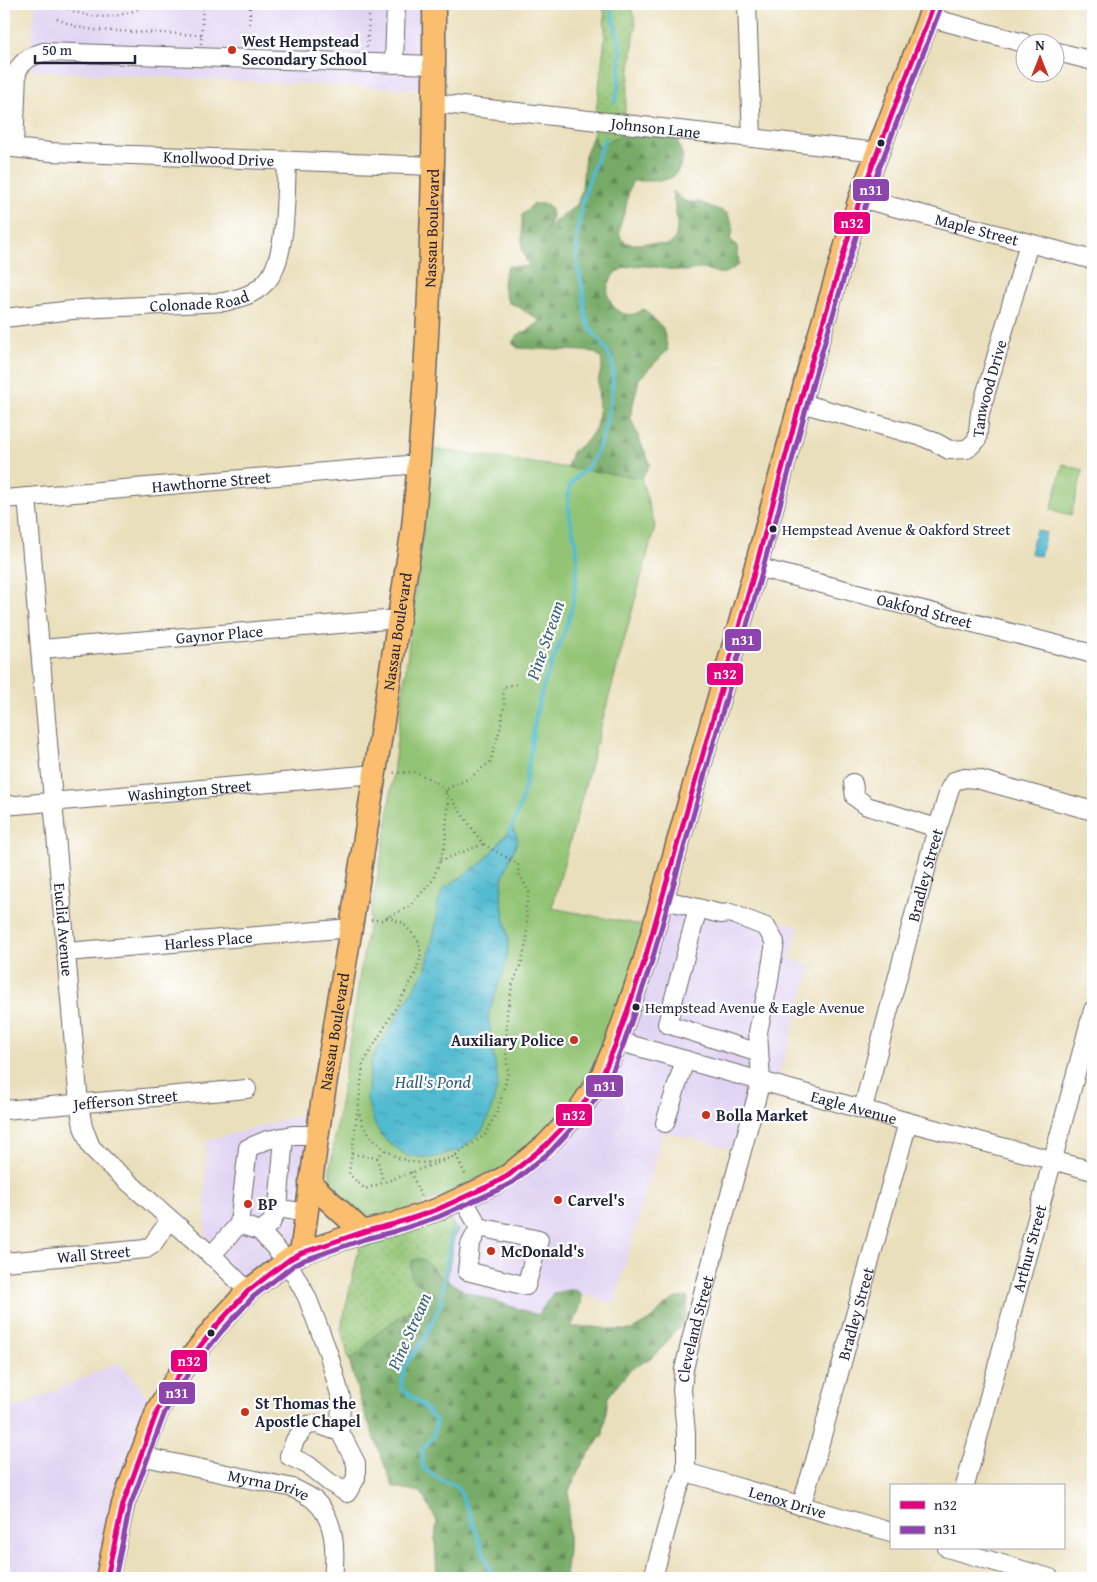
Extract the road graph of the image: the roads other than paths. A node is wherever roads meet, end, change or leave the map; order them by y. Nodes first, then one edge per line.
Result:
1 (396, 4) edge
2 (434, 4) edge
3 (747, 4) edge
4 (931, 11) edge
5 (1014, 40) edge
6 (1064, 54) edge
7 (1093, 61) edge
8 (394, 64) junction
9 (434, 65) junction
10 (434, 103) junction
11 (752, 138) junction
12 (9, 147) edge
13 (878, 152) junction
14 (287, 162) junction
15 (434, 166) junction
16 (860, 198) junction
17 (1028, 243) junction
18 (1093, 260) edge
19 (4, 318) edge
20 (801, 403) junction
21 (419, 464) junction
22 (27, 497) junction
23 (4, 499) edge
24 (756, 567) junction
25 (398, 619) junction
26 (40, 650) junction
27 (1093, 654) edge
28 (375, 774) junction
29 (853, 783) dead end
30 (53, 801) junction
31 (4, 806) edge
32 (1093, 811) edge
33 (937, 828) junction
34 (662, 899) junction
35 (698, 908) junction
36 (351, 925) junction
37 (67, 952) junction
38 (1093, 1010) edge
39 (616, 1041) junction
40 (759, 1053) junction
41 (685, 1060) junction
42 (761, 1081) junction
43 (247, 1089) dead end
44 (79, 1104) junction
45 (863, 1108) junction
46 (4, 1110) edge
47 (908, 1122) junction
48 (664, 1123) dead end
49 (317, 1135) junction
50 (284, 1137) junction
51 (1053, 1160) junction
52 (1093, 1171) edge
53 (310, 1183) junction
54 (468, 1196) junction
55 (278, 1208) junction
56 (306, 1213) junction
57 (170, 1220) junction
58 (239, 1224) junction
59 (480, 1227) dead end
60 (260, 1231) junction
61 (363, 1232) junction
62 (211, 1256) junction
63 (294, 1257) junction
64 (4, 1262) edge
65 (248, 1291) junction
66 (340, 1432) junction
67 (140, 1456) junction
68 (289, 1456) junction
69 (686, 1472) junction
70 (966, 1484) edge
71 (283, 1486) junction
72 (347, 1494) junction
73 (801, 1506) junction
74 (325, 1512) junction
75 (890, 1532) edge
76 (955, 1550) edge
77 (107, 1578) edge
78 (333, 1578) edge
79 (653, 1578) edge
80 (1050, 1578) edge

1 - 8 street
2 - 9 main road, Nassau Boulevard
3 - 11 street
4 - 5 street
4 - 13 main road
6 - 7 street
8 - 9 street
8 - 12 street
9 - 10 main road, Nassau Boulevard
10 - 11 street, Johnson Lane
10 - 15 main road, Nassau Boulevard
11 - 13 street, Johnson Lane
12 - 14 street, Knollwood Drive
13 - 16 main road
14 - 15 street, Knollwood Drive
14 - 19 street, Colonade Road
15 - 21 main road, Nassau Boulevard
16 - 17 street, Maple Street
16 - 20 main road
17 - 18 street, Maple Street
17 - 20 street, Tanwood Drive
20 - 24 main road
21 - 22 street, Hawthorne Street
21 - 25 main road, Nassau Boulevard
22 - 23 street, Hawthorne Street
22 - 26 street, Euclid Avenue
24 - 27 street, Oakford Street
24 - 34 main road
25 - 26 street, Gaynor Place
25 - 28 main road, Nassau Boulevard
26 - 30 street, Euclid Avenue
28 - 30 street, Washington Street
28 - 36 main road, Nassau Boulevard
29 - 33 street
30 - 31 street, Washington Street
30 - 37 street, Euclid Avenue
32 - 33 street, Bradley Street
33 - 45 street, Bradley Street
34 - 35 street
34 - 39 main road
35 - 40 street, Cleveland Street
35 - 40 street
36 - 37 street, Harless Place
36 - 49 main road, Nassau Boulevard
37 - 44 street, Euclid Avenue
38 - 51 street, Arthur Street
39 - 41 street, Eagle Avenue
39 - 54 main road
40 - 42 street, Cleveland Street
41 - 42 street, Eagle Avenue
41 - 48 street
42 - 45 street, Eagle Avenue
42 - 69 street, Cleveland Street
43 - 44 street, Jefferson Street
44 - 46 street, Jefferson Street
44 - 57 street, Euclid Avenue
45 - 47 street, Eagle Avenue
47 - 51 street, Eagle Avenue
47 - 73 street, Bradley Street
49 - 50 street
49 - 53 main road, Nassau Boulevard
50 - 55 street
50 - 58 street
51 - 52 street, Eagle Avenue
51 - 70 street, Arthur Street
53 - 56 main road, Nassau Boulevard
53 - 61 main road
54 - 59 street
54 - 61 main road
55 - 56 street
55 - 60 street
56 - 63 main road, Nassau Boulevard
57 - 62 street, Euclid Avenue
57 - 64 street, Wall Street
58 - 60 street
58 - 62 street
60 - 63 street
61 - 63 main road
62 - 65 street, Euclid Avenue
63 - 65 main road
63 - 66 street
65 - 67 main road
66 - 68 street
66 - 72 street
67 - 71 street, Myrna Drive
67 - 77 main road
68 - 71 street
68 - 72 street
69 - 73 street, Lenox Drive
69 - 79 street, Cleveland Street
71 - 74 street, Myrna Drive
72 - 74 street
73 - 75 street, Lenox Drive
74 - 78 street, Myrna Drive
76 - 80 street

